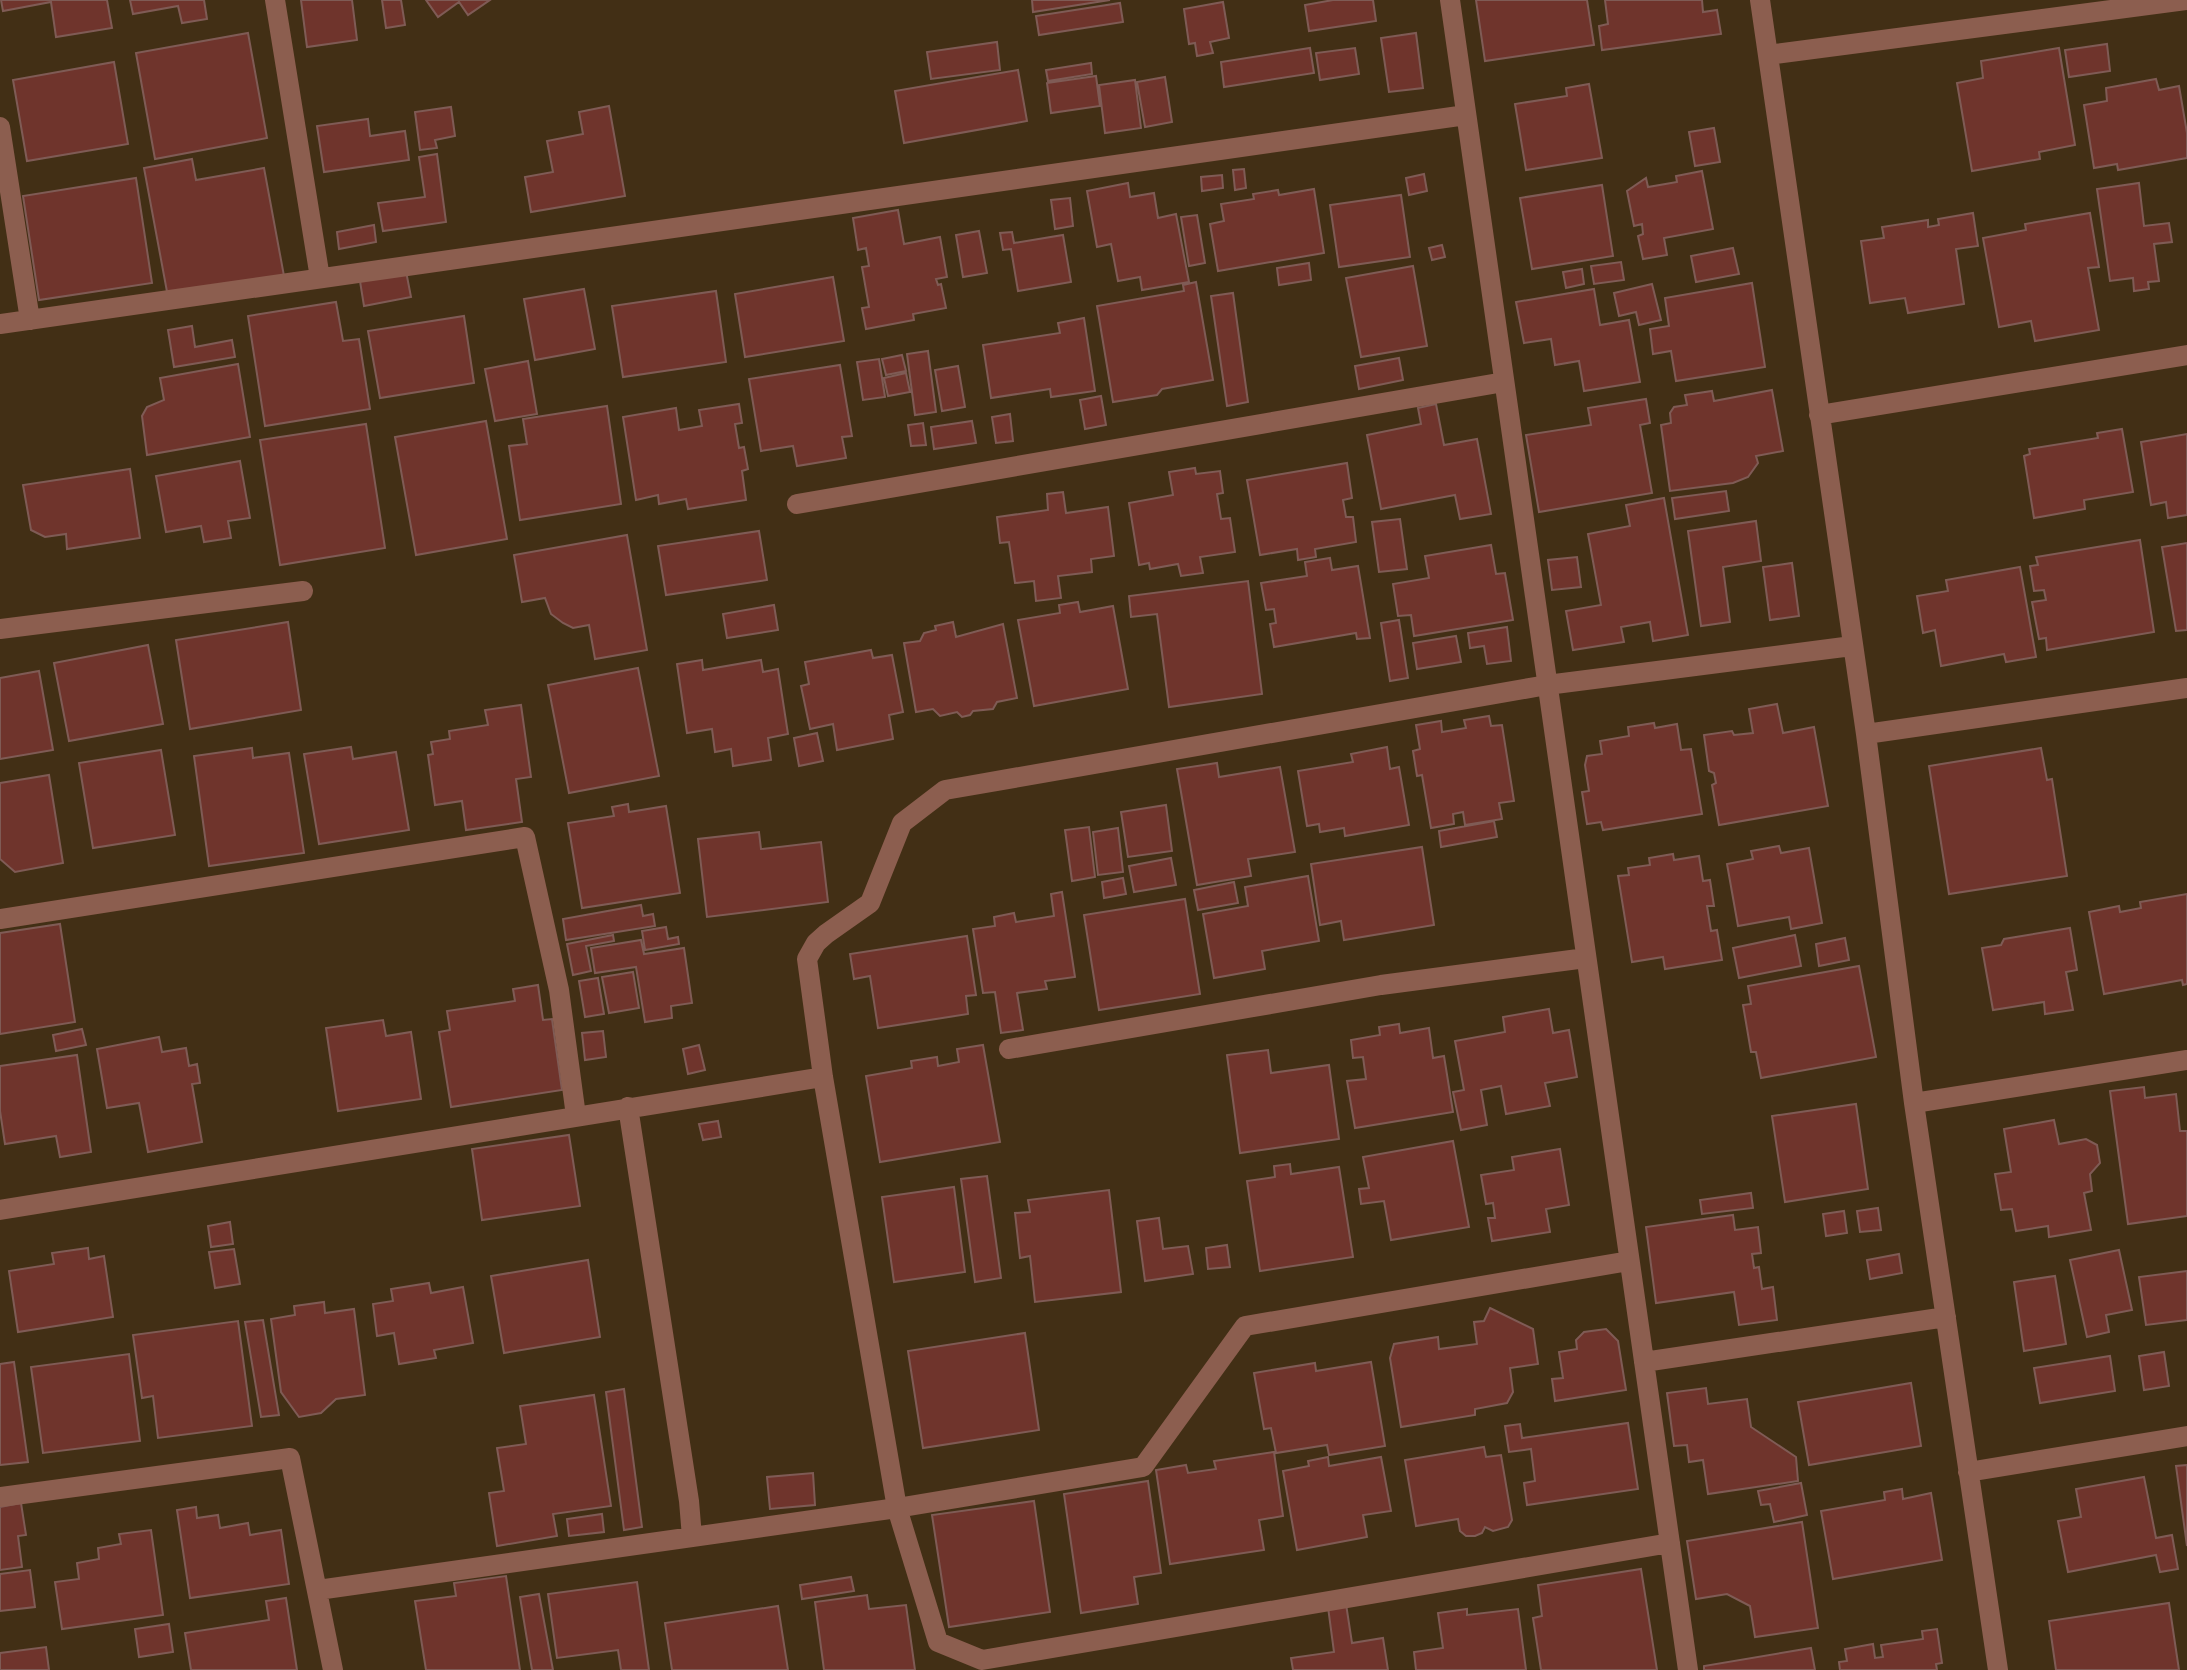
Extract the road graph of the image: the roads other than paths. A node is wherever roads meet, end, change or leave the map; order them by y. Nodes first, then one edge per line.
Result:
1 (275, 0) edge
2 (1450, 0) edge
3 (1760, 0) edge
4 (2187, 0) edge
5 (1768, 55) junction
6 (1466, 115) junction
7 (0, 127) edge
8 (320, 278) junction
9 (30, 320) junction
10 (0, 324) edge
11 (2187, 355) edge
12 (1504, 382) junction
13 (1819, 415) junction
14 (797, 504) dead end
15 (303, 591) dead end
16 (0, 629) edge
17 (1852, 646) junction
18 (1547, 685) junction
19 (2187, 688) edge
20 (1866, 734) junction
21 (0, 919) edge
22 (1586, 958) junction
23 (1009, 1049) dead end
24 (2187, 1060) edge
25 (823, 1077) junction
26 (1914, 1103) junction
27 (628, 1107) junction
28 (576, 1116) junction
29 (0, 1210) edge
30 (1629, 1261) junction
31 (1946, 1317) junction
32 (1644, 1362) junction
33 (2187, 1436) edge
34 (1968, 1472) junction
35 (0, 1497) edge
36 (897, 1508) junction
37 (692, 1537) junction
38 (1670, 1543) junction
39 (318, 1590) junction
40 (333, 1670) edge
41 (1688, 1670) edge
42 (1998, 1670) edge

1 - 8 street
2 - 6 street
3 - 5 street
4 - 5 street
5 - 13 street
6 - 8 street
6 - 12 street
7 - 9 street
8 - 9 street
9 - 10 street
11 - 13 street
12 - 14 street
12 - 18 street
13 - 17 street
15 - 16 street
17 - 18 street
17 - 20 street
18 - 22 street
18 - 25 street
19 - 20 street
20 - 26 street
21 - 28 street
22 - 23 street
22 - 30 street
24 - 26 street
25 - 27 street
25 - 36 street
26 - 31 street
27 - 28 street
27 - 37 street
28 - 29 street
30 - 32 street
30 - 36 street
31 - 32 street
31 - 34 street
32 - 38 street
33 - 34 street
34 - 42 street
35 - 39 street
36 - 37 street
36 - 38 street
37 - 39 street
38 - 41 street
39 - 40 street

